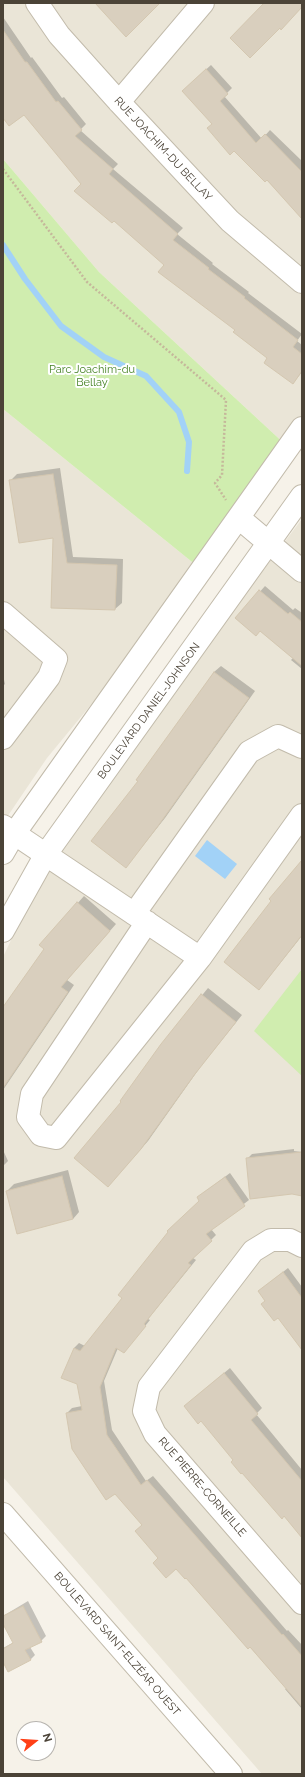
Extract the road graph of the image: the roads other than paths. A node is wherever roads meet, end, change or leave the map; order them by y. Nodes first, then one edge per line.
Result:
1 (37, 3) edge
2 (203, 3) edge
3 (119, 102) junction
4 (302, 282) edge
5 (302, 428) edge
6 (302, 496) edge
7 (239, 518) junction
8 (270, 542) junction
9 (302, 571) edge
10 (3, 614) edge
11 (3, 738) edge
12 (302, 747) edge
13 (302, 815) edge
14 (9, 830) edge
15 (3, 853) edge
16 (46, 854) junction
17 (140, 918) junction
18 (3, 931) edge
19 (200, 958) junction
20 (302, 1246) edge
21 (3, 1514) edge
22 (302, 1603) edge
23 (231, 1774) edge

1 - 3 street, RUE JOACHIM-DU BELLAY
2 - 3 street
3 - 4 street, RUE JOACHIM-DU BELLAY
5 - 7 street
6 - 8 street, BOULEVARD DANIEL-JOHNSON
7 - 8 street
7 - 14 street
8 - 9 street
8 - 16 street, BOULEVARD DANIEL-JOHNSON
10 - 11 street
12 - 17 street
13 - 19 street
14 - 15 street
14 - 16 street
16 - 17 street
16 - 18 street, BOULEVARD DANIEL-JOHNSON
17 - 19 street
17 - 19 street
20 - 22 street, RUE PIERRE-CORNEILLE
21 - 23 street, BOULEVARD SAINT-ELZÉAR OUEST

